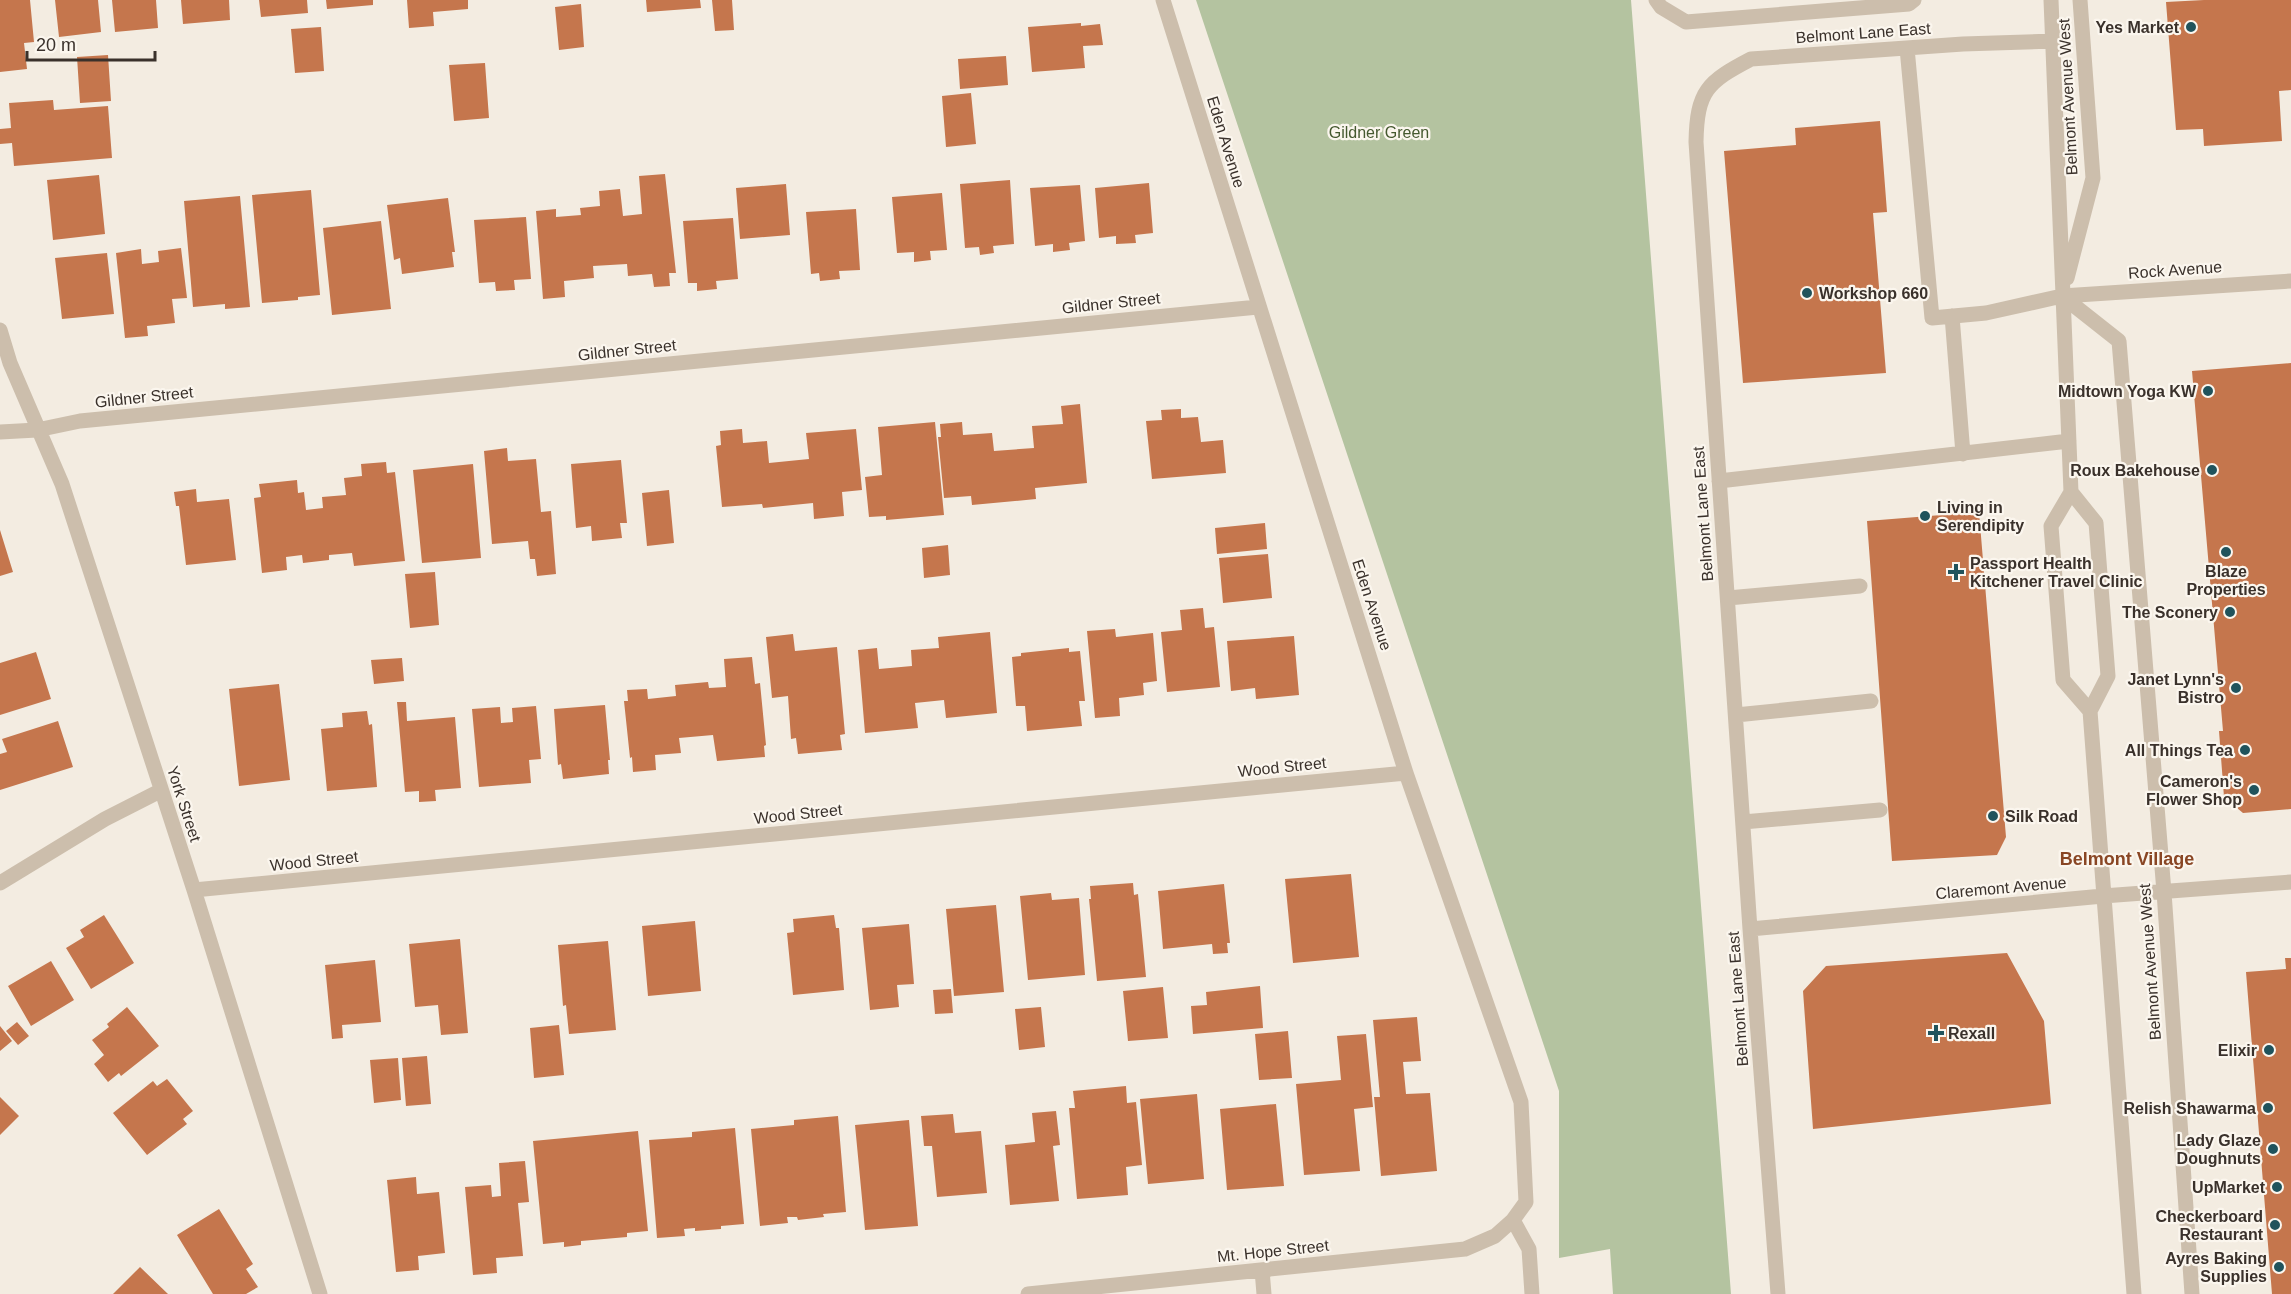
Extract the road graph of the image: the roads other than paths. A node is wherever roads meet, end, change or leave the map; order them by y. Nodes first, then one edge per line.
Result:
1 (1163, 0) edge
2 (1656, 0) edge
3 (1914, 0) edge
4 (2051, 0) edge
5 (2080, 0) edge
6 (2053, 41) junction
7 (1907, 48) junction
8 (2291, 281) edge
9 (2062, 296) junction
10 (1258, 307) junction
11 (1952, 316) junction
12 (0, 330) edge
13 (38, 429) junction
14 (0, 432) edge
15 (2068, 441) junction
16 (1963, 454) junction
17 (1719, 481) junction
18 (2071, 492) junction
19 (1860, 586) dead end
20 (1728, 598) junction
21 (1871, 701) dead end
22 (2090, 711) junction
23 (1736, 715) junction
24 (1406, 773) junction
25 (160, 791) junction
26 (1880, 810) dead end
27 (1743, 822) junction
28 (2291, 882) edge
29 (0, 883) edge
30 (194, 890) junction
31 (2164, 892) junction
32 (2103, 896) junction
33 (1750, 929) junction
34 (1513, 1220) junction
35 (1262, 1270) junction
36 (320, 1294) edge
37 (1028, 1294) edge
38 (1264, 1294) edge
39 (1532, 1294) edge
40 (1778, 1294) edge
41 (2134, 1294) edge
42 (2192, 1294) edge

1 - 10 street, Eden Avenue
2 - 3 street
4 - 6 street, Belmont Avenue West
5 - 9 street, Belmont Avenue West
6 - 7 street, Belmont Lane East
6 - 9 street, Belmont Avenue West
7 - 11 street
7 - 17 street, Belmont Lane East
8 - 9 street, Rock Avenue
9 - 11 street, Rock Avenue
9 - 15 street, Belmont Avenue West
9 - 31 street, Belmont Avenue West
10 - 13 street, Gildner Street
10 - 24 street, Eden Avenue
11 - 16 street
12 - 13 street, York Street
13 - 14 street, Gildner Street
13 - 25 street, York Street
15 - 16 street
15 - 18 street, Belmont Avenue West
16 - 17 street
17 - 20 street, Belmont Lane East
18 - 22 street
18 - 22 street
19 - 20 street
20 - 23 street, Belmont Lane East
21 - 23 street
22 - 32 street
23 - 27 street, Belmont Lane East
24 - 30 street, Wood Street
24 - 34 street, Eden Avenue
25 - 29 street
25 - 30 street, York Street
26 - 27 street
27 - 33 street, Belmont Lane East
28 - 31 street, Claremont Avenue
30 - 36 street, York Street
31 - 32 street, Claremont Avenue
31 - 42 street, Belmont Avenue West
32 - 33 street, Claremont Avenue
32 - 41 street
33 - 40 street, Belmont Lane East
34 - 35 street, Mt. Hope Street
34 - 39 street
35 - 37 street, Mt. Hope Street
35 - 38 street

